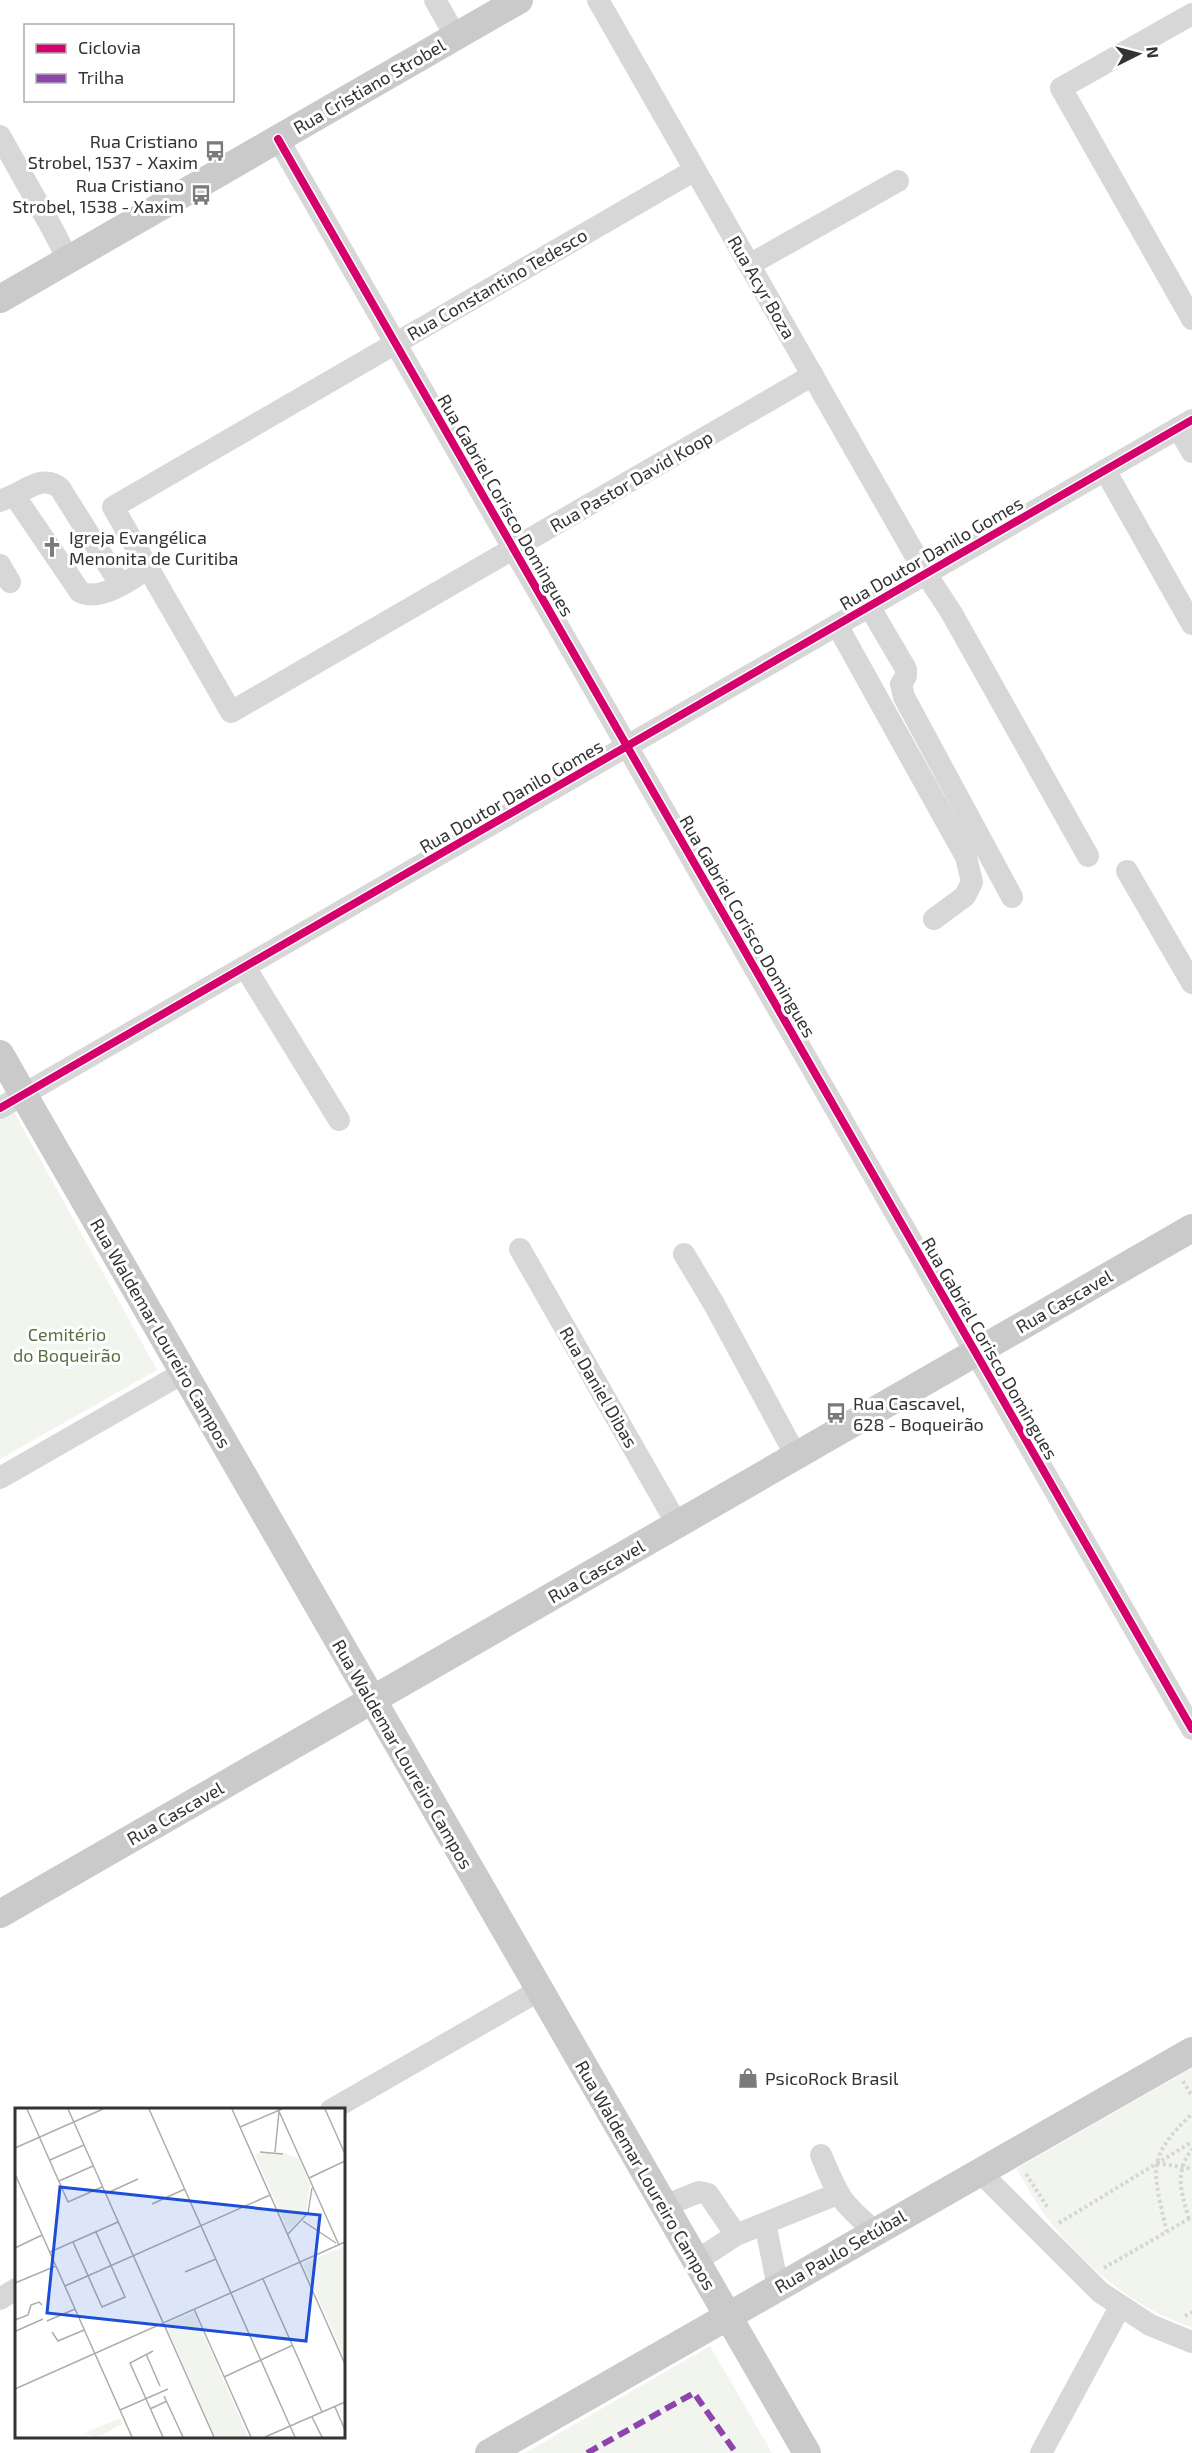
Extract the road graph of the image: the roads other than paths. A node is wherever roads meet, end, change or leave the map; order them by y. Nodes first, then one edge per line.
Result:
1 (435, 0) edge
2 (519, 0) edge
3 (598, 0) edge
4 (1192, 14) edge
5 (456, 37) junction
6 (0, 136) edge
7 (278, 139) junction
8 (695, 170) junction
9 (898, 181) dead end
10 (68, 260) junction
11 (749, 265) junction
12 (0, 299) edge
13 (1192, 319) edge
14 (396, 343) junction
15 (813, 375) junction
16 (1185, 424) edge
17 (1192, 452) edge
18 (1105, 470) junction
19 (7, 498) edge
20 (513, 548) junction
21 (148, 568) junction
22 (926, 574) junction
23 (120, 584) junction
24 (870, 606) junction
25 (1192, 624) edge
26 (837, 625) junction
27 (627, 746) junction
28 (1088, 856) dead end
29 (1127, 871) dead end
30 (1012, 897) dead end
31 (934, 919) dead end
32 (245, 967) junction
33 (1192, 983) edge
34 (0, 1054) edge
35 (12, 1102) edge
36 (339, 1120) dead end
37 (1192, 1228) edge
38 (520, 1249) dead end
39 (684, 1254) dead end
40 (976, 1352) junction
41 (183, 1372) junction
42 (796, 1455) junction
43 (0, 1478) edge
44 (677, 1524) junction
45 (372, 1700) junction
46 (1192, 1729) edge
47 (0, 1914) edge
48 (540, 1990) junction
49 (1192, 2050) edge
50 (333, 2108) edge
51 (821, 2155) dead end
52 (980, 2172) junction
53 (837, 2194) junction
54 (664, 2206) junction
55 (765, 2223) junction
56 (875, 2231) junction
57 (736, 2235) junction
58 (696, 2261) junction
59 (778, 2287) junction
60 (15, 2290) edge
61 (0, 2299) edge
62 (1120, 2307) junction
63 (728, 2316) junction
64 (1192, 2342) edge
65 (489, 2453) edge
66 (807, 2453) edge
67 (1041, 2453) edge

1 - 5 street
2 - 5 main road, Rua Cristiano Strobel
3 - 8 street, Rua Acyr Boza
4 - 13 street
5 - 7 main road, Rua Cristiano Strobel
6 - 10 street
7 - 10 main road, Rua Cristiano Strobel
7 - 14 street, Rua Gabriel Corisco Domingues
8 - 11 street, Rua Acyr Boza
8 - 14 street, Rua Constantino Tedesco
9 - 11 street
10 - 12 main road, Rua Cristiano Strobel
11 - 15 street, Rua Acyr Boza
14 - 20 street, Rua Gabriel Corisco Domingues
14 - 21 street, Rua Constantino Tedesco
15 - 20 street, Rua Pastor David Koop
15 - 22 street, Rua Acyr Boza
16 - 17 street
16 - 18 street, Rua Doutor Danilo Gomes
18 - 22 street, Rua Doutor Danilo Gomes
18 - 25 street
19 - 23 street
19 - 23 street
20 - 21 street, Rua Pastor David Koop
20 - 27 street, Rua Gabriel Corisco Domingues
21 - 23 street
22 - 24 street, Rua Doutor Danilo Gomes
22 - 28 street, Rua Acyr Boza
24 - 26 street, Rua Doutor Danilo Gomes
24 - 30 street
26 - 27 street, Rua Doutor Danilo Gomes
26 - 31 street
27 - 32 street, Rua Doutor Danilo Gomes
27 - 40 street, Rua Gabriel Corisco Domingues
29 - 33 street
32 - 35 street, Rua Doutor Danilo Gomes
32 - 36 street
34 - 35 main road, Rua Waldemar Loureiro Campos
35 - 41 main road, Rua Waldemar Loureiro Campos
37 - 40 main road, Rua Cascavel
38 - 44 street, Rua Daniel Dibas
39 - 42 street
40 - 42 main road, Rua Cascavel
40 - 46 street, Rua Gabriel Corisco Domingues
41 - 43 street
41 - 45 main road, Rua Waldemar Loureiro Campos
42 - 44 main road, Rua Cascavel
44 - 45 main road, Rua Cascavel
45 - 47 main road, Rua Cascavel
45 - 48 main road, Rua Waldemar Loureiro Campos
48 - 50 street
48 - 54 main road, Rua Waldemar Loureiro Campos
49 - 52 main road, Rua Paulo Setúbal
51 - 53 street
52 - 56 main road, Rua Paulo Setúbal
52 - 62 street
53 - 55 street
53 - 56 street
54 - 57 street
54 - 58 main road, Rua Waldemar Loureiro Campos
55 - 57 street
55 - 59 street
56 - 59 main road, Rua Paulo Setúbal
57 - 58 street
58 - 63 main road, Rua Waldemar Loureiro Campos
59 - 63 main road, Rua Paulo Setúbal
60 - 61 street
62 - 64 street
62 - 67 street
63 - 65 main road, Rua Paulo Setúbal
63 - 66 main road, Rua Waldemar Loureiro Campos

